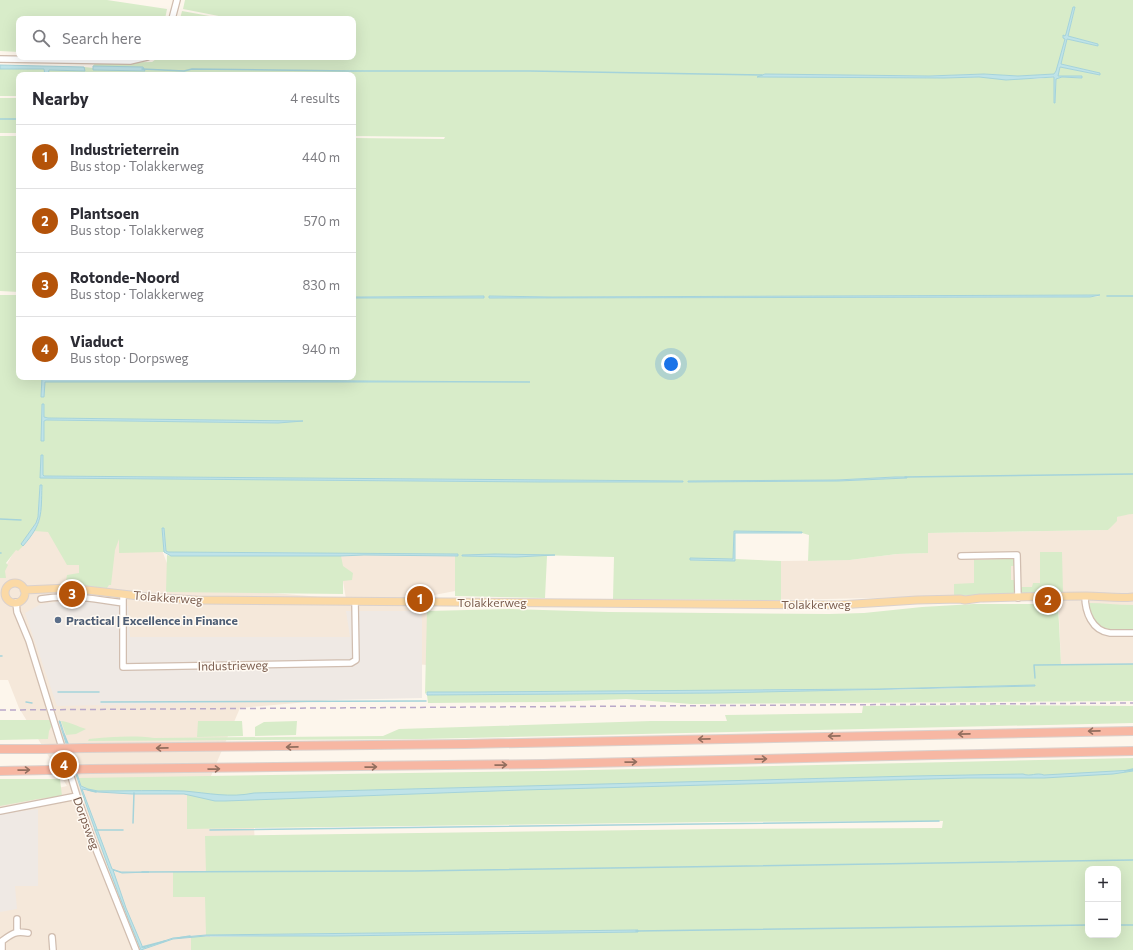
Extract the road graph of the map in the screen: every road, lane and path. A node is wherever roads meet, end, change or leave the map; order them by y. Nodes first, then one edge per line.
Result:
1 (177, 0) edge
2 (173, 16) edge
3 (0, 59) edge
4 (16, 59) edge
5 (65, 60) edge
6 (134, 60) edge
7 (961, 556) dead end
8 (24, 590) junction
9 (3, 592) edge
10 (123, 594) junction
11 (1085, 596) junction
12 (1133, 597) edge
13 (1018, 598) junction
14 (41, 599) dead end
15 (355, 601) junction
16 (16, 602) junction
17 (123, 603) junction
18 (1133, 633) edge
19 (1133, 731) edge
20 (0, 749) edge
21 (1133, 751) edge
22 (0, 771) edge
23 (77, 796) junction
24 (0, 811) edge
25 (17, 919) dead end
26 (18, 932) junction
27 (28, 932) dead end
28 (52, 937) dead end
29 (1, 941) edge
30 (2, 950) edge
31 (53, 950) edge
32 (136, 950) edge

1 - 2 street
3 - 4 street
5 - 6 street
7 - 13 street
8 - 9 main road
8 - 10 main road, Tolakkerweg
8 - 16 main road
9 - 16 main road
10 - 15 main road, Tolakkerweg
10 - 17 street, Industrieweg
11 - 12 main road, Tolakkerweg
11 - 13 main road, Tolakkerweg
11 - 18 street
13 - 15 main road, Tolakkerweg
14 - 17 street
15 - 17 street, Industrieweg
16 - 23 street, Dorpsweg
19 -> 20 highway, bridge
22 -> 21 highway, bridge
23 - 24 street
23 - 32 street, Dorpsweg
25 - 26 street
26 - 27 street
26 - 29 street
28 - 31 street
29 - 30 street

